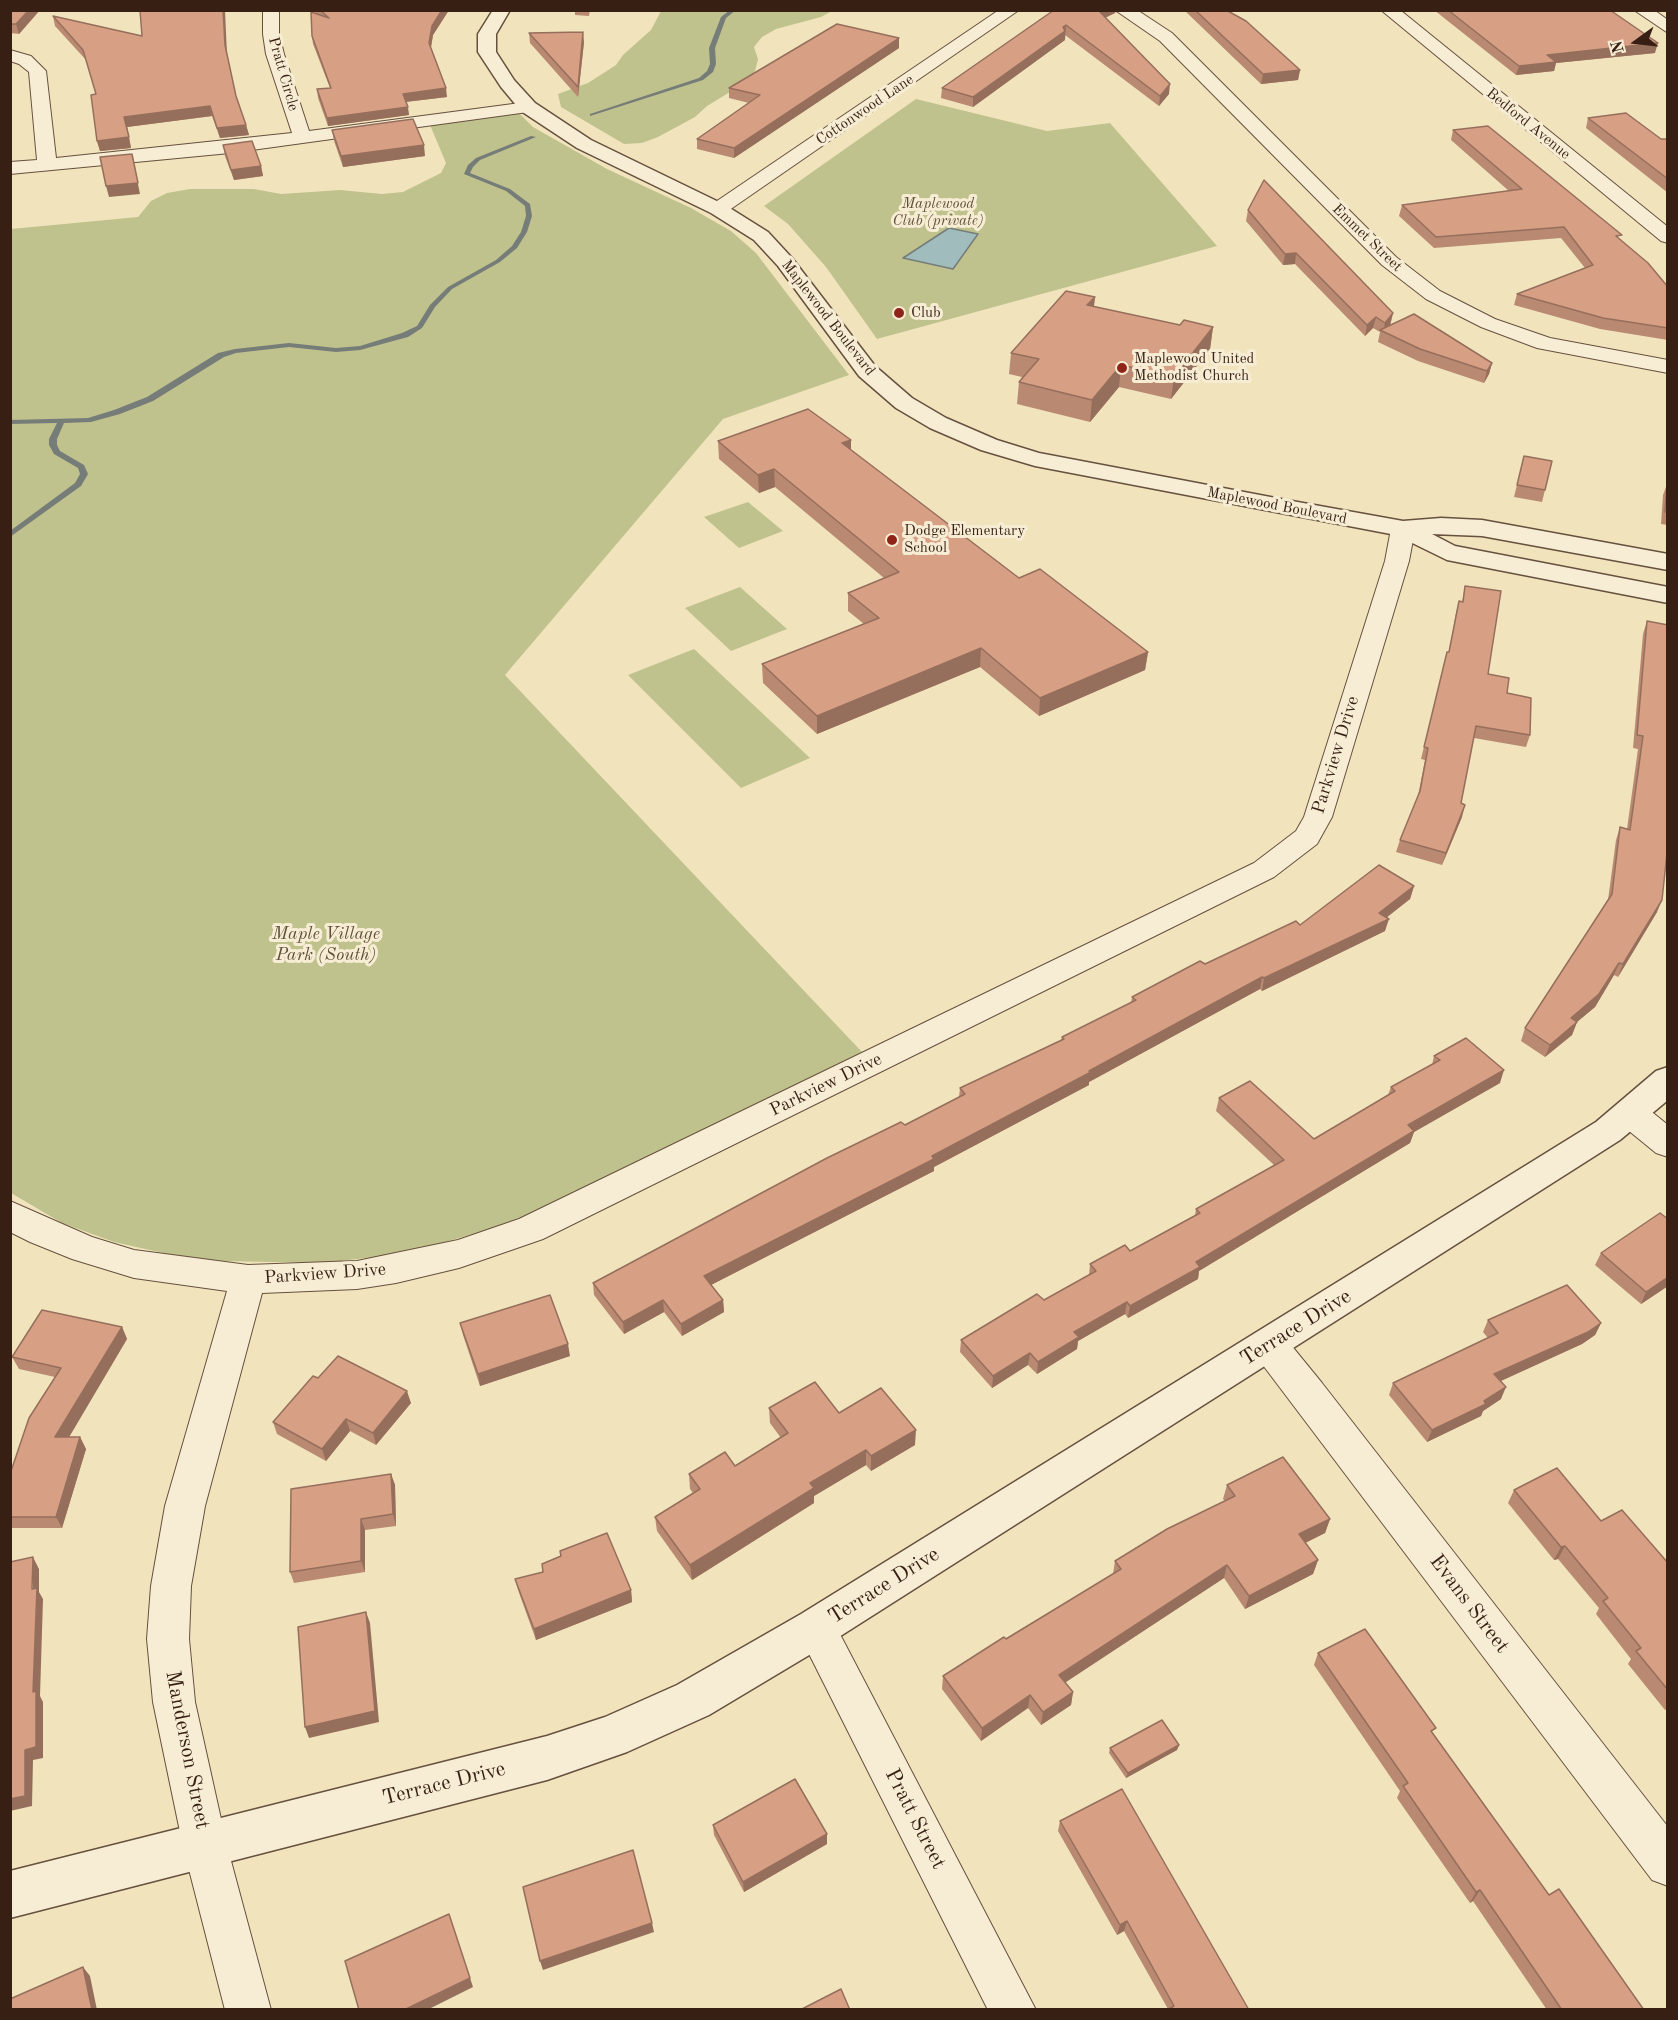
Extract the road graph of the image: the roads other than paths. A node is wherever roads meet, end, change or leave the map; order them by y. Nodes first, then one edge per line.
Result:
1 (271, 10) edge
2 (502, 10) edge
3 (1011, 10) edge
4 (1123, 10) edge
5 (1389, 10) edge
6 (1646, 13) edge
7 (1668, 14) edge
8 (1668, 28) edge
9 (10, 55) edge
10 (528, 107) junction
11 (302, 137) junction
12 (47, 165) junction
13 (10, 168) edge
14 (718, 208) junction
15 (1668, 237) edge
16 (1668, 367) edge
17 (1403, 529) junction
18 (1668, 562) edge
19 (1668, 595) edge
20 (1668, 1080) edge
21 (1630, 1113) junction
22 (1668, 1144) edge
23 (10, 1215) edge
24 (248, 1279) junction
25 (1269, 1346) junction
26 (816, 1628) junction
27 (205, 1846) junction
28 (1668, 1864) edge
29 (10, 1895) edge
30 (248, 2010) edge
31 (1013, 2010) edge

1 - 11 street, Pratt Circle
2 - 10 street, Maplewood Boulevard
3 - 14 street, Cottonwood Lane
4 - 16 street, Emmet Street
5 - 15 street, Bedford Avenue
6 - 7 street
6 - 8 street
9 - 12 street
10 - 11 street
10 - 14 street, Maplewood Boulevard
11 - 12 street
12 - 13 street
14 - 17 street, Maplewood Boulevard
17 - 18 street, Maplewood Boulevard
17 - 19 street, Maplewood Boulevard
17 - 24 street, Parkview Drive
20 - 21 street, Terrace Drive
21 - 22 street
21 - 25 street, Terrace Drive
23 - 24 street, Parkview Drive
24 - 27 street, Manderson Street
25 - 26 street, Terrace Drive
25 - 28 street, Evans Street
26 - 27 street, Terrace Drive
26 - 31 street, Pratt Street
27 - 29 street, Terrace Drive
27 - 30 street, Manderson Street

